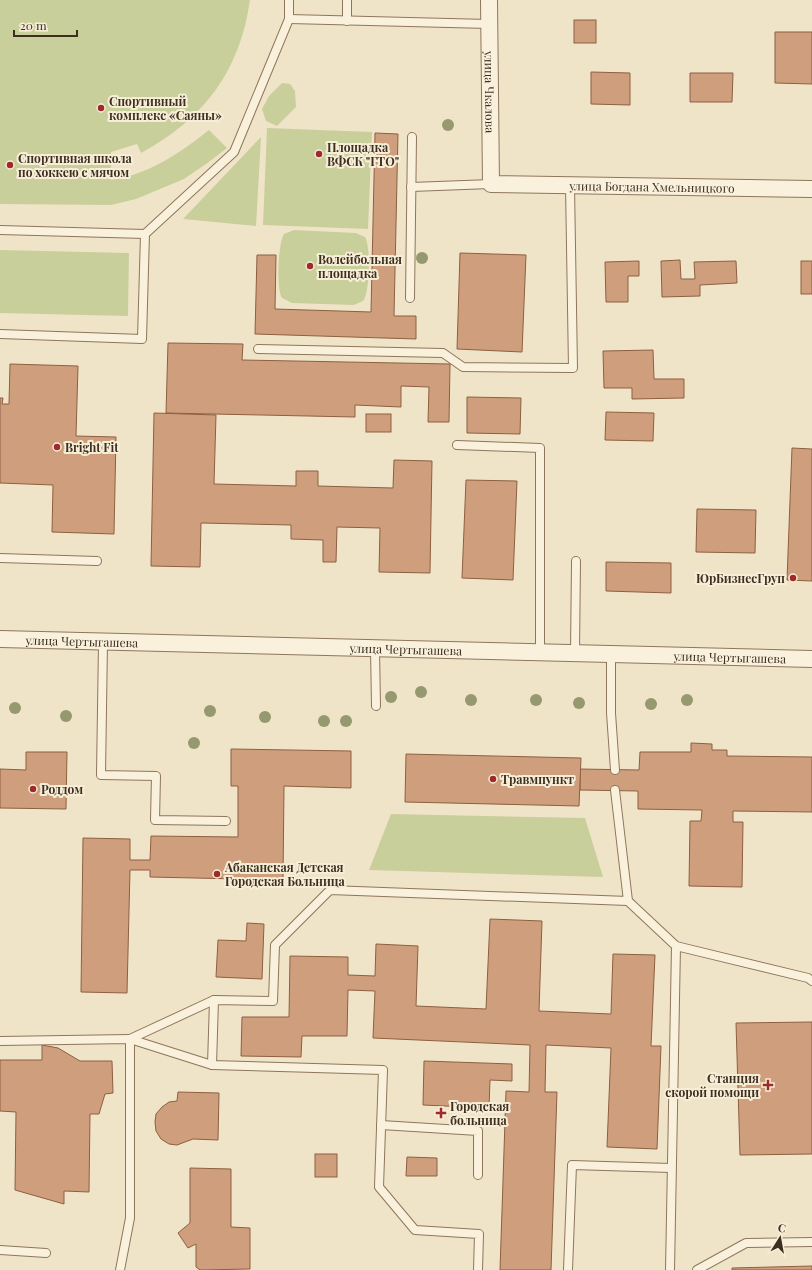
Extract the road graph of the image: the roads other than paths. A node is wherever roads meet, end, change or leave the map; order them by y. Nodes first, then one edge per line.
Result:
1 (289, 0) edge
2 (347, 0) edge
3 (489, 0) edge
4 (289, 20) junction
5 (348, 20) junction
6 (489, 24) junction
7 (412, 137) dead end
8 (491, 184) junction
9 (570, 186) junction
10 (412, 187) junction
11 (812, 189) edge
12 (0, 230) edge
13 (145, 234) junction
14 (410, 298) dead end
15 (0, 334) edge
16 (258, 349) dead end
17 (457, 445) dead end
18 (0, 558) edge
19 (97, 560) dead end
20 (576, 561) dead end
21 (0, 639) edge
22 (103, 643) junction
23 (375, 649) junction
24 (540, 652) junction
25 (575, 652) junction
26 (611, 653) junction
27 (812, 659) edge
28 (376, 706) dead end
29 (614, 770) dead end
30 (615, 790) dead end
31 (226, 821) dead end
32 (628, 901) junction
33 (676, 946) junction
34 (812, 980) edge
35 (214, 1000) junction
36 (130, 1039) junction
37 (0, 1041) edge
38 (212, 1065) junction
39 (381, 1125) junction
40 (671, 1168) junction
41 (478, 1175) dead end
42 (812, 1242) edge
43 (0, 1250) edge
44 (46, 1253) dead end
45 (120, 1270) edge
46 (478, 1270) edge
47 (568, 1270) edge
48 (670, 1270) edge
49 (697, 1270) edge

1 - 4 lane
2 - 5 lane
3 - 6 street, улица Чкалова
4 - 5 lane
4 - 13 lane
5 - 6 lane
6 - 8 street, улица Чкалова
7 - 10 lane
8 - 9 street, улица Богдана Хмельницкого
8 - 10 lane
9 - 11 street, улица Богдана Хмельницкого
9 - 16 lane
10 - 14 lane
12 - 13 lane
13 - 15 lane
17 - 24 lane
18 - 19 lane
20 - 25 lane
21 - 22 street, улица Чертыгашева
22 - 23 street, улица Чертыгашева
22 - 31 lane
23 - 24 street, улица Чертыгашева
23 - 28 lane
24 - 25 street, улица Чертыгашева
25 - 26 street, улица Чертыгашева
26 - 27 street, улица Чертыгашева
26 - 29 lane
30 - 32 lane
32 - 33 lane
32 - 35 lane
33 - 34 lane
33 - 40 lane
35 - 36 lane
35 - 38 lane
36 - 37 lane
36 - 38 lane
36 - 45 lane
38 - 39 lane
39 - 41 lane
39 - 46 lane
40 - 47 lane
40 - 48 lane
42 - 49 lane
43 - 44 lane

